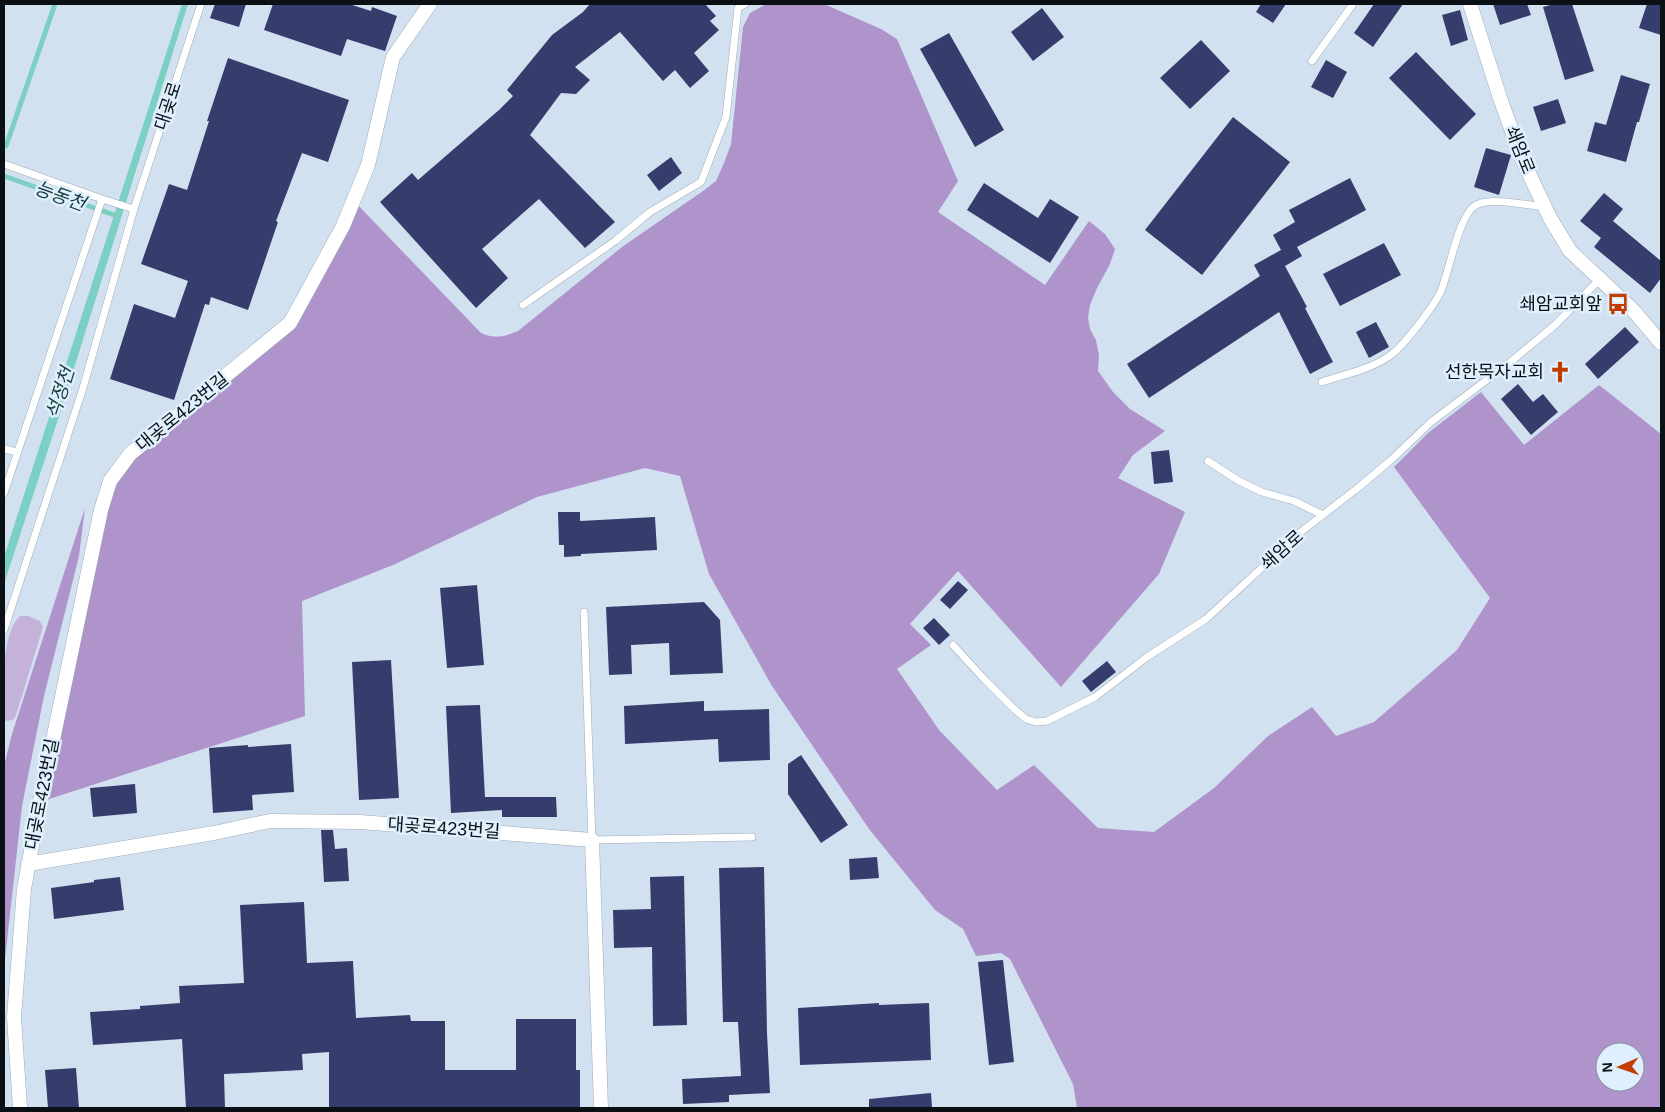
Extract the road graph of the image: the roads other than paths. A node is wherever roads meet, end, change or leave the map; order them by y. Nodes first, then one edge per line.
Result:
1 (201, 4) edge
2 (430, 4) edge
3 (745, 4) edge
4 (1353, 4) edge
5 (1470, 4) edge
6 (1312, 61) dead end
7 (4, 164) edge
8 (104, 201) junction
9 (1544, 207) junction
10 (132, 208) junction
11 (1600, 279) junction
12 (523, 305) dead end
13 (1661, 343) edge
14 (1322, 382) dead end
15 (4, 450) edge
16 (17, 452) junction
17 (1208, 461) dead end
18 (4, 493) edge
19 (1323, 515) junction
20 (584, 612) dead end
21 (4, 630) edge
22 (953, 646) dead end
23 (752, 837) dead end
24 (592, 840) junction
25 (28, 864) junction
26 (20, 1108) edge
27 (601, 1108) edge

1 - 10 lane, 대곶로
2 - 25 street, 대곶로423번길
3 - 12 lane
4 - 6 lane
5 - 9 street, 쇄암로
7 - 8 lane
8 - 10 lane
8 - 16 lane
9 - 11 street, 쇄암로
9 - 14 lane
10 - 21 lane, 대곶로
11 - 13 street, 쇄암로
11 - 19 lane, 쇄암로
15 - 16 lane
16 - 18 lane
17 - 19 lane
19 - 22 lane, 쇄암로
20 - 24 lane
23 - 24 lane, 대곶로423번길
24 - 25 street, 대곶로423번길
24 - 27 street
25 - 26 street, 대곶로423번길

